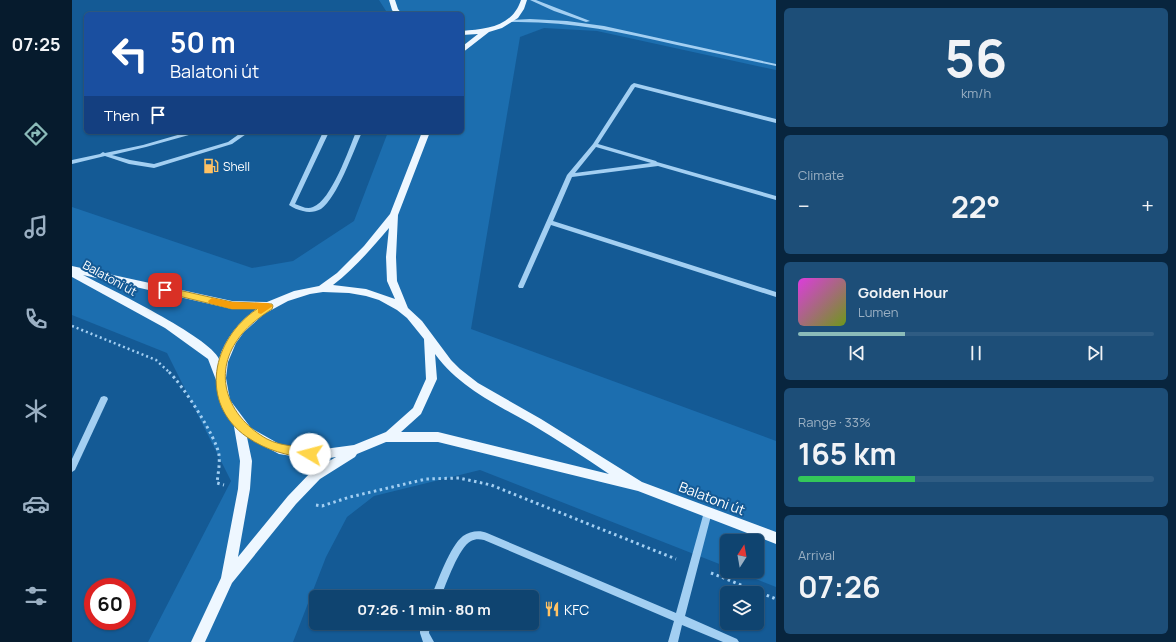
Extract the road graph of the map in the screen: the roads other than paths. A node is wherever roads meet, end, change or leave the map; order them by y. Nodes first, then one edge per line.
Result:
1 (392, 0) edge
2 (524, 0) edge
3 (532, 0) edge
4 (397, 12) edge
5 (511, 21) junction
6 (488, 30) junction
7 (617, 30) junction
8 (464, 33) edge
9 (464, 48) edge
10 (776, 64) edge
11 (776, 121) edge
12 (187, 134) edge
13 (243, 134) edge
14 (325, 134) edge
15 (358, 134) edge
16 (425, 134) edge
17 (596, 146) junction
18 (103, 154) junction
19 (72, 162) edge
20 (658, 164) junction
21 (570, 175) junction
22 (776, 198) edge
23 (394, 215) junction
24 (550, 222) junction
25 (72, 269) edge
26 (72, 273) edge
27 (521, 286) dead end
28 (320, 290) junction
29 (776, 295) edge
30 (268, 306) junction
31 (404, 310) junction
32 (429, 340) junction
33 (221, 384) junction
34 (104, 399) dead end
35 (238, 422) junction
36 (386, 437) junction
37 (359, 449) junction
38 (72, 468) edge
39 (638, 486) junction
40 (708, 512) junction
41 (776, 538) edge
42 (227, 579) junction
43 (439, 590) edge
44 (679, 618) junction
45 (424, 630) edge
46 (198, 642) edge
47 (429, 642) edge
48 (673, 642) edge
49 (734, 642) edge

1 - 4 main road
2 - 5 main road
3 - 7 lane
5 - 6 main road
5 - 7 lane
6 - 8 main road
6 - 9 main road
7 - 10 lane
11 - 17 lane
12 - 18 lane
13 - 18 lane
14 - 15 lane
16 - 23 main road
17 - 20 lane
17 - 21 lane
18 - 19 lane
20 - 21 lane
20 - 22 lane
21 - 24 lane
23 - 28 main road
23 - 31 main road
24 - 27 lane
24 - 29 lane
25 - 30 main road, Balatoni út
26 - 33 main road, Balatoni út
28 - 30 main road
28 - 31 main road
30 - 33 main road
31 - 32 main road
32 - 36 main road
32 - 39 main road
33 - 35 main road
34 - 38 lane
35 - 37 main road
35 - 42 main road
36 - 37 main road
36 - 39 main road
37 - 42 main road
39 - 40 main road, Balatoni út
40 - 41 main road, Balatoni út
40 - 44 lane
42 - 46 main road
43 - 44 lane
44 - 48 lane
44 - 49 lane
45 - 47 lane

